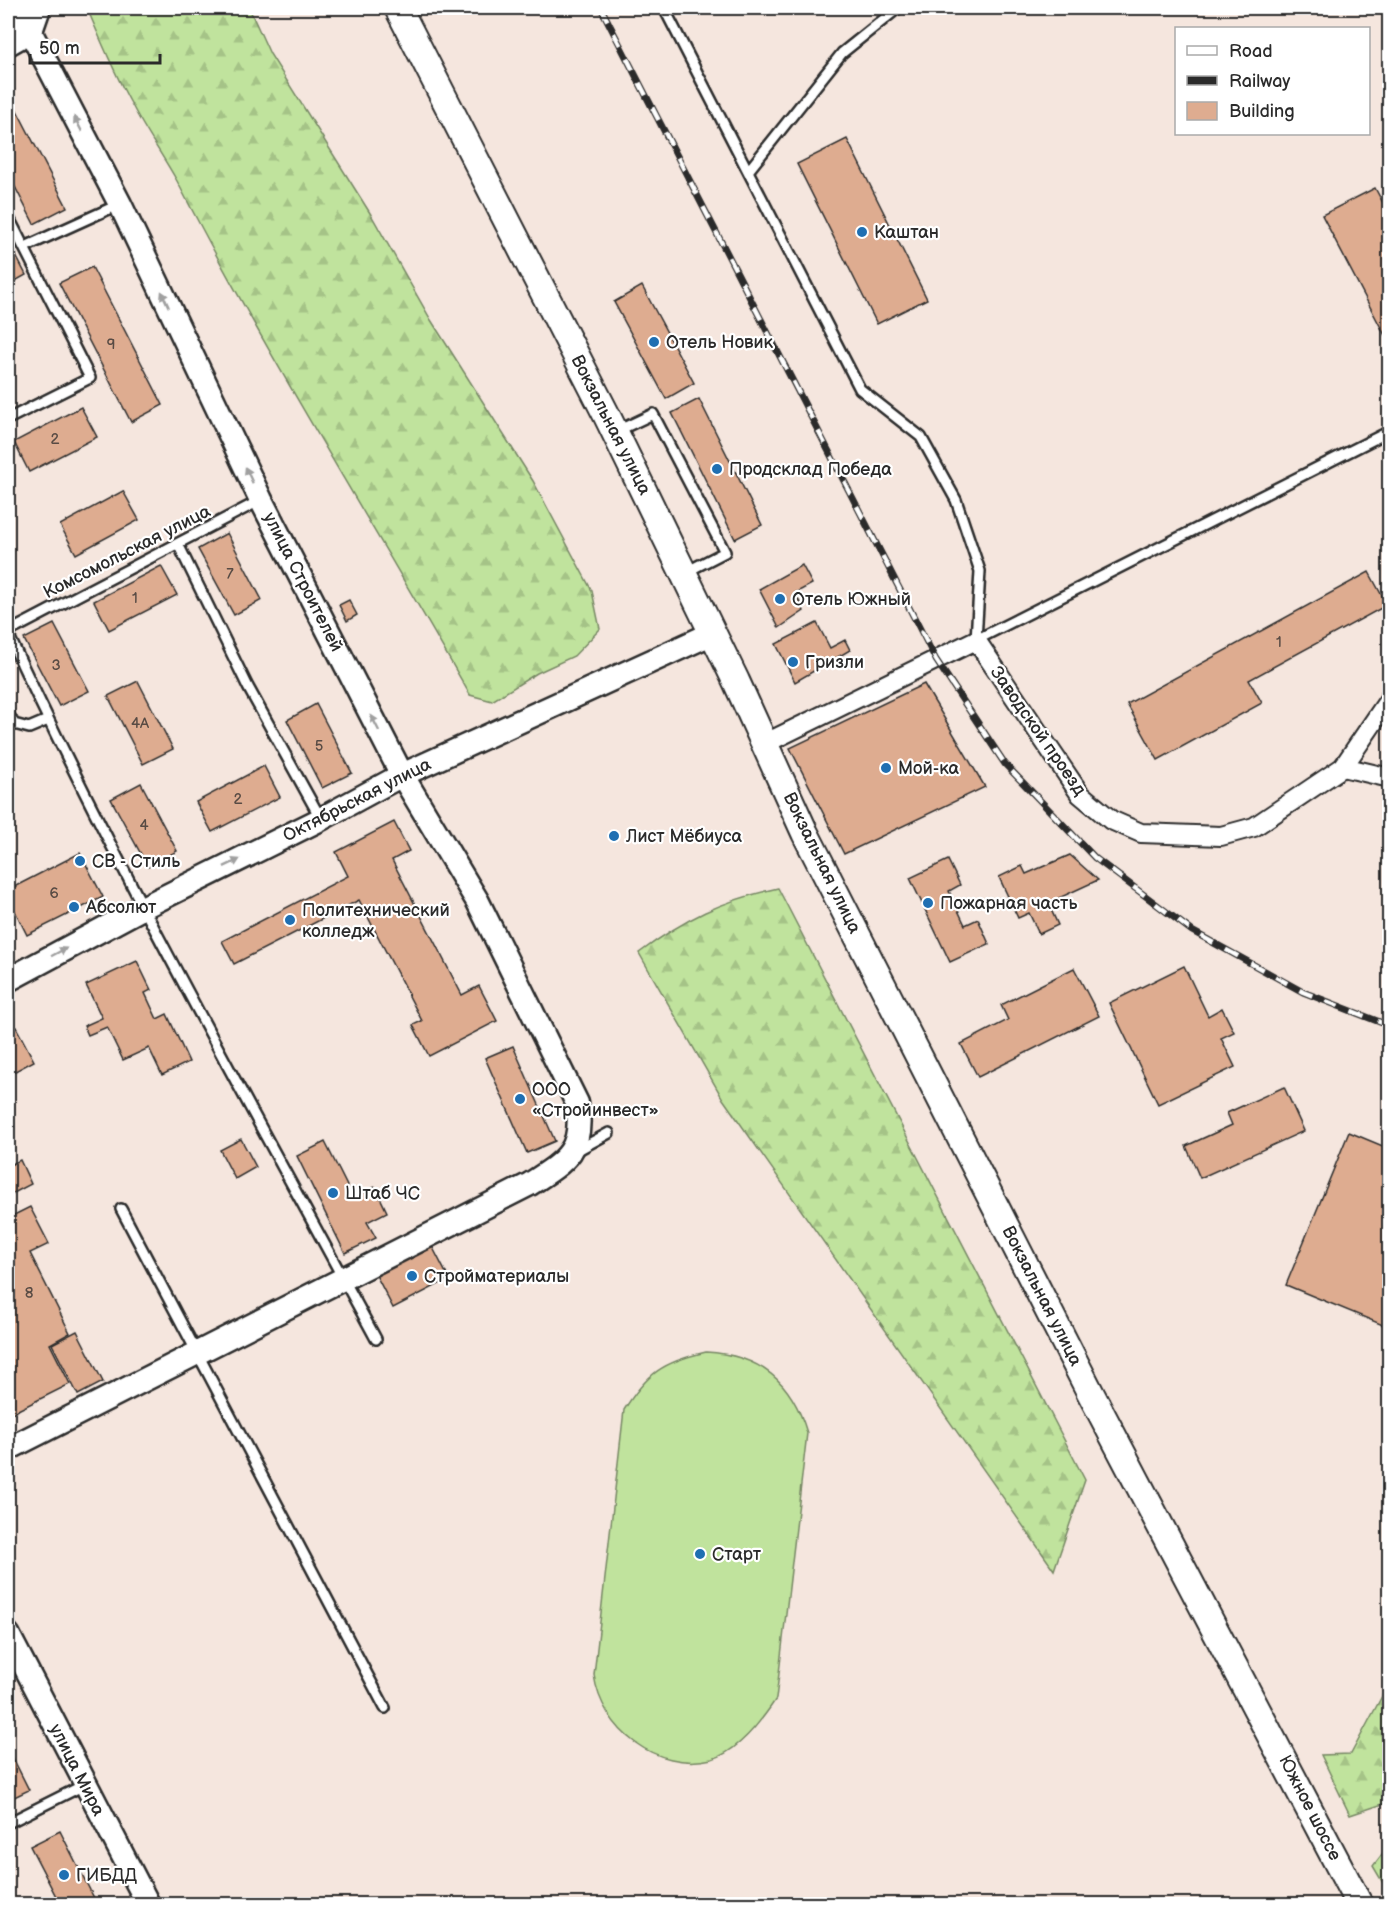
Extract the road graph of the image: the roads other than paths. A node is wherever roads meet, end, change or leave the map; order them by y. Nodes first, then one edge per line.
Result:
1 (398, 8) edge
2 (664, 8) edge
3 (898, 8) edge
4 (30, 17) edge
5 (8, 44) edge
6 (749, 170) junction
7 (120, 204) junction
8 (9, 222) edge
9 (25, 248) junction
10 (8, 419) edge
11 (1389, 431) edge
12 (615, 432) junction
13 (261, 500) junction
14 (177, 544) junction
15 (684, 573) junction
16 (8, 633) edge
17 (713, 633) junction
18 (975, 640) junction
19 (1389, 698) edge
20 (8, 712) edge
21 (48, 720) junction
22 (764, 744) junction
23 (1343, 767) junction
24 (402, 775) junction
25 (1389, 778) edge
26 (321, 819) junction
27 (144, 907) junction
28 (8, 980) edge
29 (577, 1103) junction
30 (609, 1133) dead end
31 (595, 1141) junction
32 (572, 1153) junction
33 (121, 1209) dead end
34 (344, 1280) junction
35 (376, 1339) dead end
36 (197, 1355) junction
37 (8, 1449) edge
38 (10, 1647) edge
39 (385, 1708) dead end
40 (1260, 1711) joint
41 (84, 1785) junction
42 (8, 1823) edge
43 (148, 1905) edge
44 (1359, 1905) edge

1 - 12 main road, Вокзальная улица
2 - 6 lane
3 - 6 lane
4 - 5 street
7 -> 4 street, улица Строителей
6 - 18 lane
7 - 9 lane
13 -> 7 street, улица Строителей
8 - 9 lane
9 - 10 lane
11 - 18 lane
12 - 15 main road, Вокзальная улица
12 - 15 lane
13 - 14 lane, Комсомольская улица
24 -> 13 street, улица Строителей
14 - 16 lane, Комсомольская улица
14 - 26 lane
15 - 17 main road, Вокзальная улица
16 - 21 lane
17 - 22 main road, Вокзальная улица
17 - 24 street, Октябрьская улица
18 - 22 street
18 - 23 street, Заводской проезд
19 - 23 street, Заводской проезд
20 - 21 lane
21 - 27 lane
22 - 40 main road, Вокзальная улица
23 - 25 street
24 - 26 street, Октябрьская улица
24 - 29 street, улица Строителей
27 -> 26 street, Октябрьская улица
28 -> 27 street, Октябрьская улица
27 - 34 lane
29 - 31 lane
29 - 32 street, улица Строителей
30 - 31 lane
31 - 32 lane
32 - 34 street
33 - 36 lane
34 - 35 lane
34 - 36 street
36 - 37 street
36 - 39 lane
38 - 41 street, улица Мира
40 - 44 main road, Южное шоссе
41 - 42 lane
41 - 43 street, улица Мира

